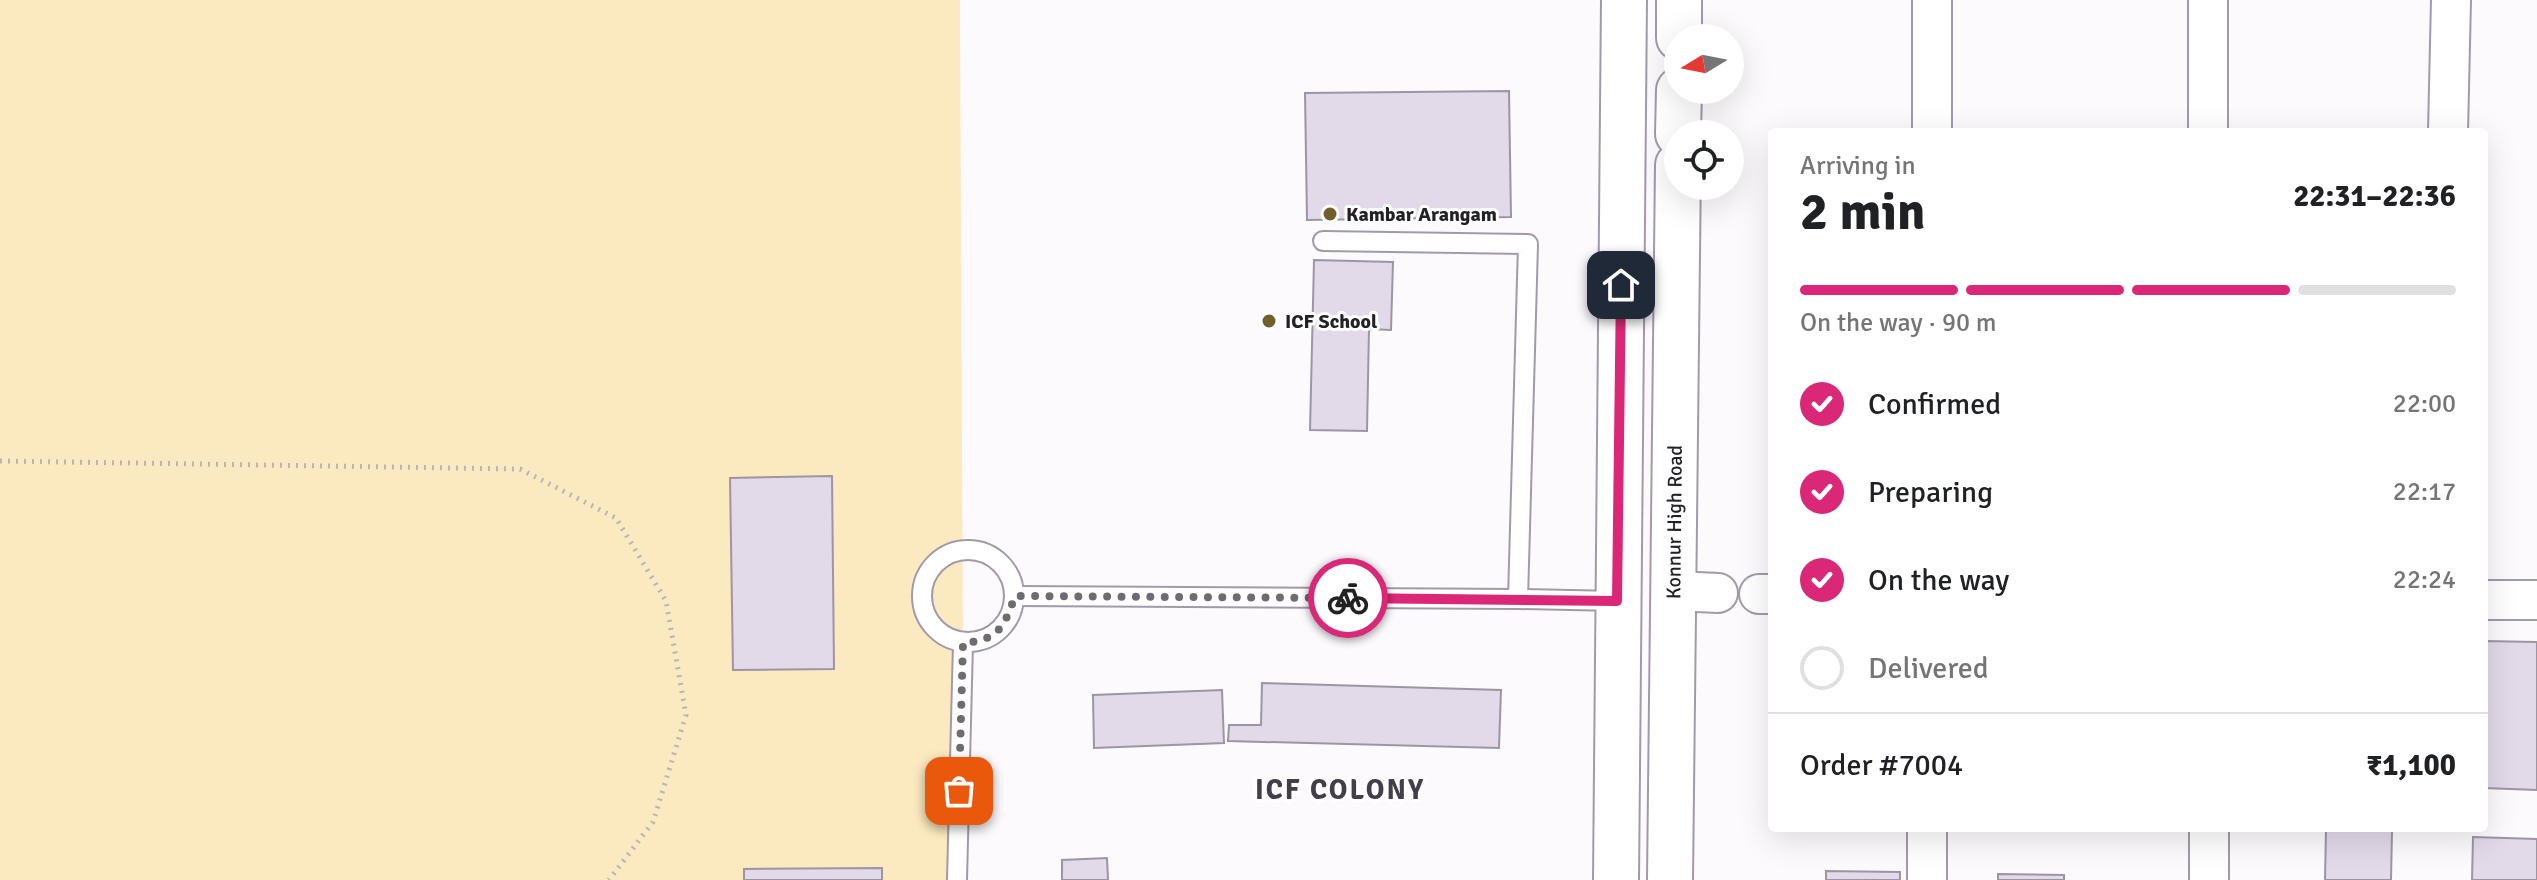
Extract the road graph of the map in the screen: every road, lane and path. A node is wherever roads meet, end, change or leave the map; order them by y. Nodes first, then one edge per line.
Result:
1 (1624, 0) edge
2 (1679, 0) edge
3 (1932, 0) edge
4 (2208, 0) edge
5 (2451, 0) edge
6 (1679, 24) edge
7 (1932, 128) edge
8 (2208, 128) edge
9 (2448, 128) edge
10 (1678, 200) edge
11 (1323, 241) dead end
12 (0, 461) edge
13 (1675, 591) junction
14 (1718, 593) dead end
15 (1015, 596) junction
16 (1518, 599) junction
17 (2488, 600) edge
18 (2537, 600) edge
19 (1617, 601) junction
20 (963, 643) junction
21 (1927, 832) edge
22 (2209, 832) edge
23 (609, 880) edge
24 (957, 880) edge
25 (1616, 880) edge
26 (1670, 880) edge
27 (1927, 880) edge
28 (2209, 880) edge

1 - 19 main road
2 - 6 main road
3 - 7 street
4 - 8 street
5 - 9 street
10 - 13 main road, Konnur High Road
11 - 16 lane
12 - 23 path
13 - 14 street
13 - 26 main road, Konnur High Road
15 - 16 lane
15 - 20 lane
15 - 20 lane
16 - 19 lane
17 - 18 street
19 - 25 main road
20 - 24 lane
21 - 27 street
22 - 28 street

